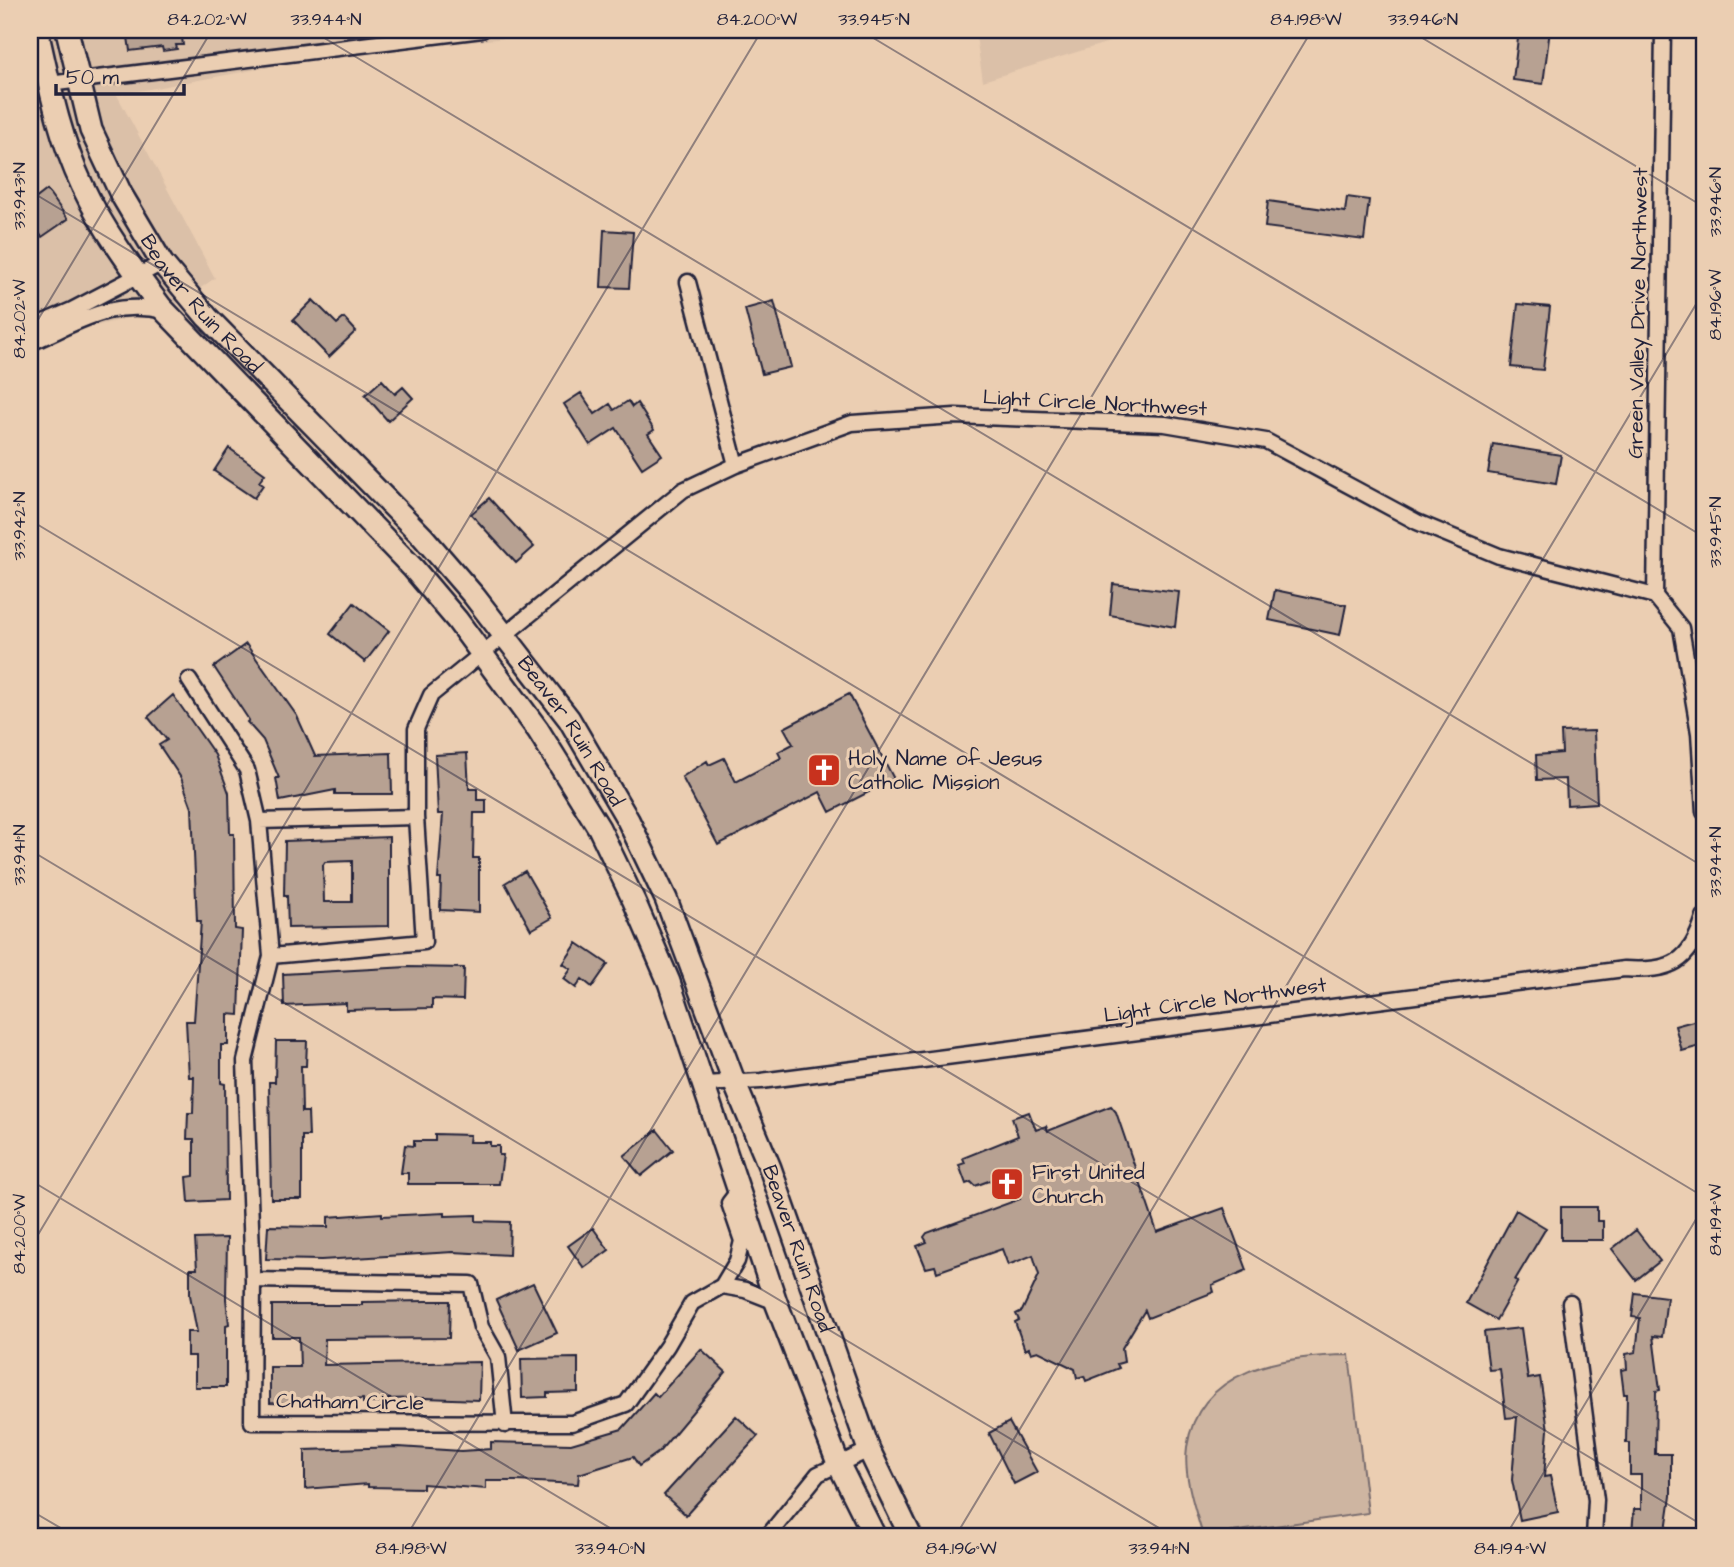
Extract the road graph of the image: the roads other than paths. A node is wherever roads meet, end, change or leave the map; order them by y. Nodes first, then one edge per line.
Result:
1 (37, 30) edge
2 (66, 30) edge
3 (482, 30) edge
4 (1663, 30) edge
5 (78, 79) junction
6 (49, 84) junction
7 (162, 263) junction
8 (138, 277) junction
9 (688, 282) dead end
10 (165, 311) junction
11 (30, 328) edge
12 (30, 343) edge
13 (736, 465) junction
14 (1655, 596) junction
15 (506, 634) junction
16 (483, 653) junction
17 (189, 680) dead end
18 (1704, 812) edge
19 (416, 817) junction
20 (259, 821) junction
21 (1704, 917) edge
22 (271, 956) junction
23 (704, 1084) junction
24 (735, 1084) junction
25 (739, 1189) junction
26 (253, 1280) junction
27 (722, 1286) junction
28 (776, 1302) junction
29 (1570, 1303) dead end
30 (505, 1425) junction
31 (869, 1450) junction
32 (838, 1463) junction
33 (767, 1537) edge
34 (875, 1537) edge
35 (911, 1537) edge
36 (1594, 1537) edge

1 - 6 main road, Beaver Ruin Road
2 - 5 main road, Beaver Ruin Road
3 - 5 street
4 - 14 street, Green Valley Drive Northwest
5 - 6 street
5 - 7 main road, Beaver Ruin Road
6 - 8 main road, Beaver Ruin Road
7 - 8 street
7 - 15 main road, Beaver Ruin Road
8 - 10 main road, Beaver Ruin Road
8 - 11 street
9 - 13 street
10 - 12 street
10 - 16 main road, Beaver Ruin Road
13 - 14 street, Light Circle Northwest
13 - 15 street, Light Circle Northwest
14 - 18 street
15 - 16 street, Light Circle Northwest
15 - 24 main road, Beaver Ruin Road
16 - 19 street
16 - 23 main road, Beaver Ruin Road
17 - 20 street, Chatham Circle
19 - 20 street
19 - 22 street
20 - 22 street, Chatham Circle
21 - 24 street, Light Circle Northwest
22 - 26 street, Chatham Circle
23 - 24 street, Light Circle Northwest
23 - 25 main road, Beaver Ruin Road
24 - 31 main road, Beaver Ruin Road
25 - 27 street
25 - 28 main road, Beaver Ruin Road
26 - 30 street
26 - 30 street, Chatham Circle
27 - 28 street
27 - 30 street, Chatham Circle
28 - 32 main road, Beaver Ruin Road
29 - 36 street
31 - 32 street
31 - 35 main road, Beaver Ruin Road
32 - 33 street
32 - 34 main road, Beaver Ruin Road

